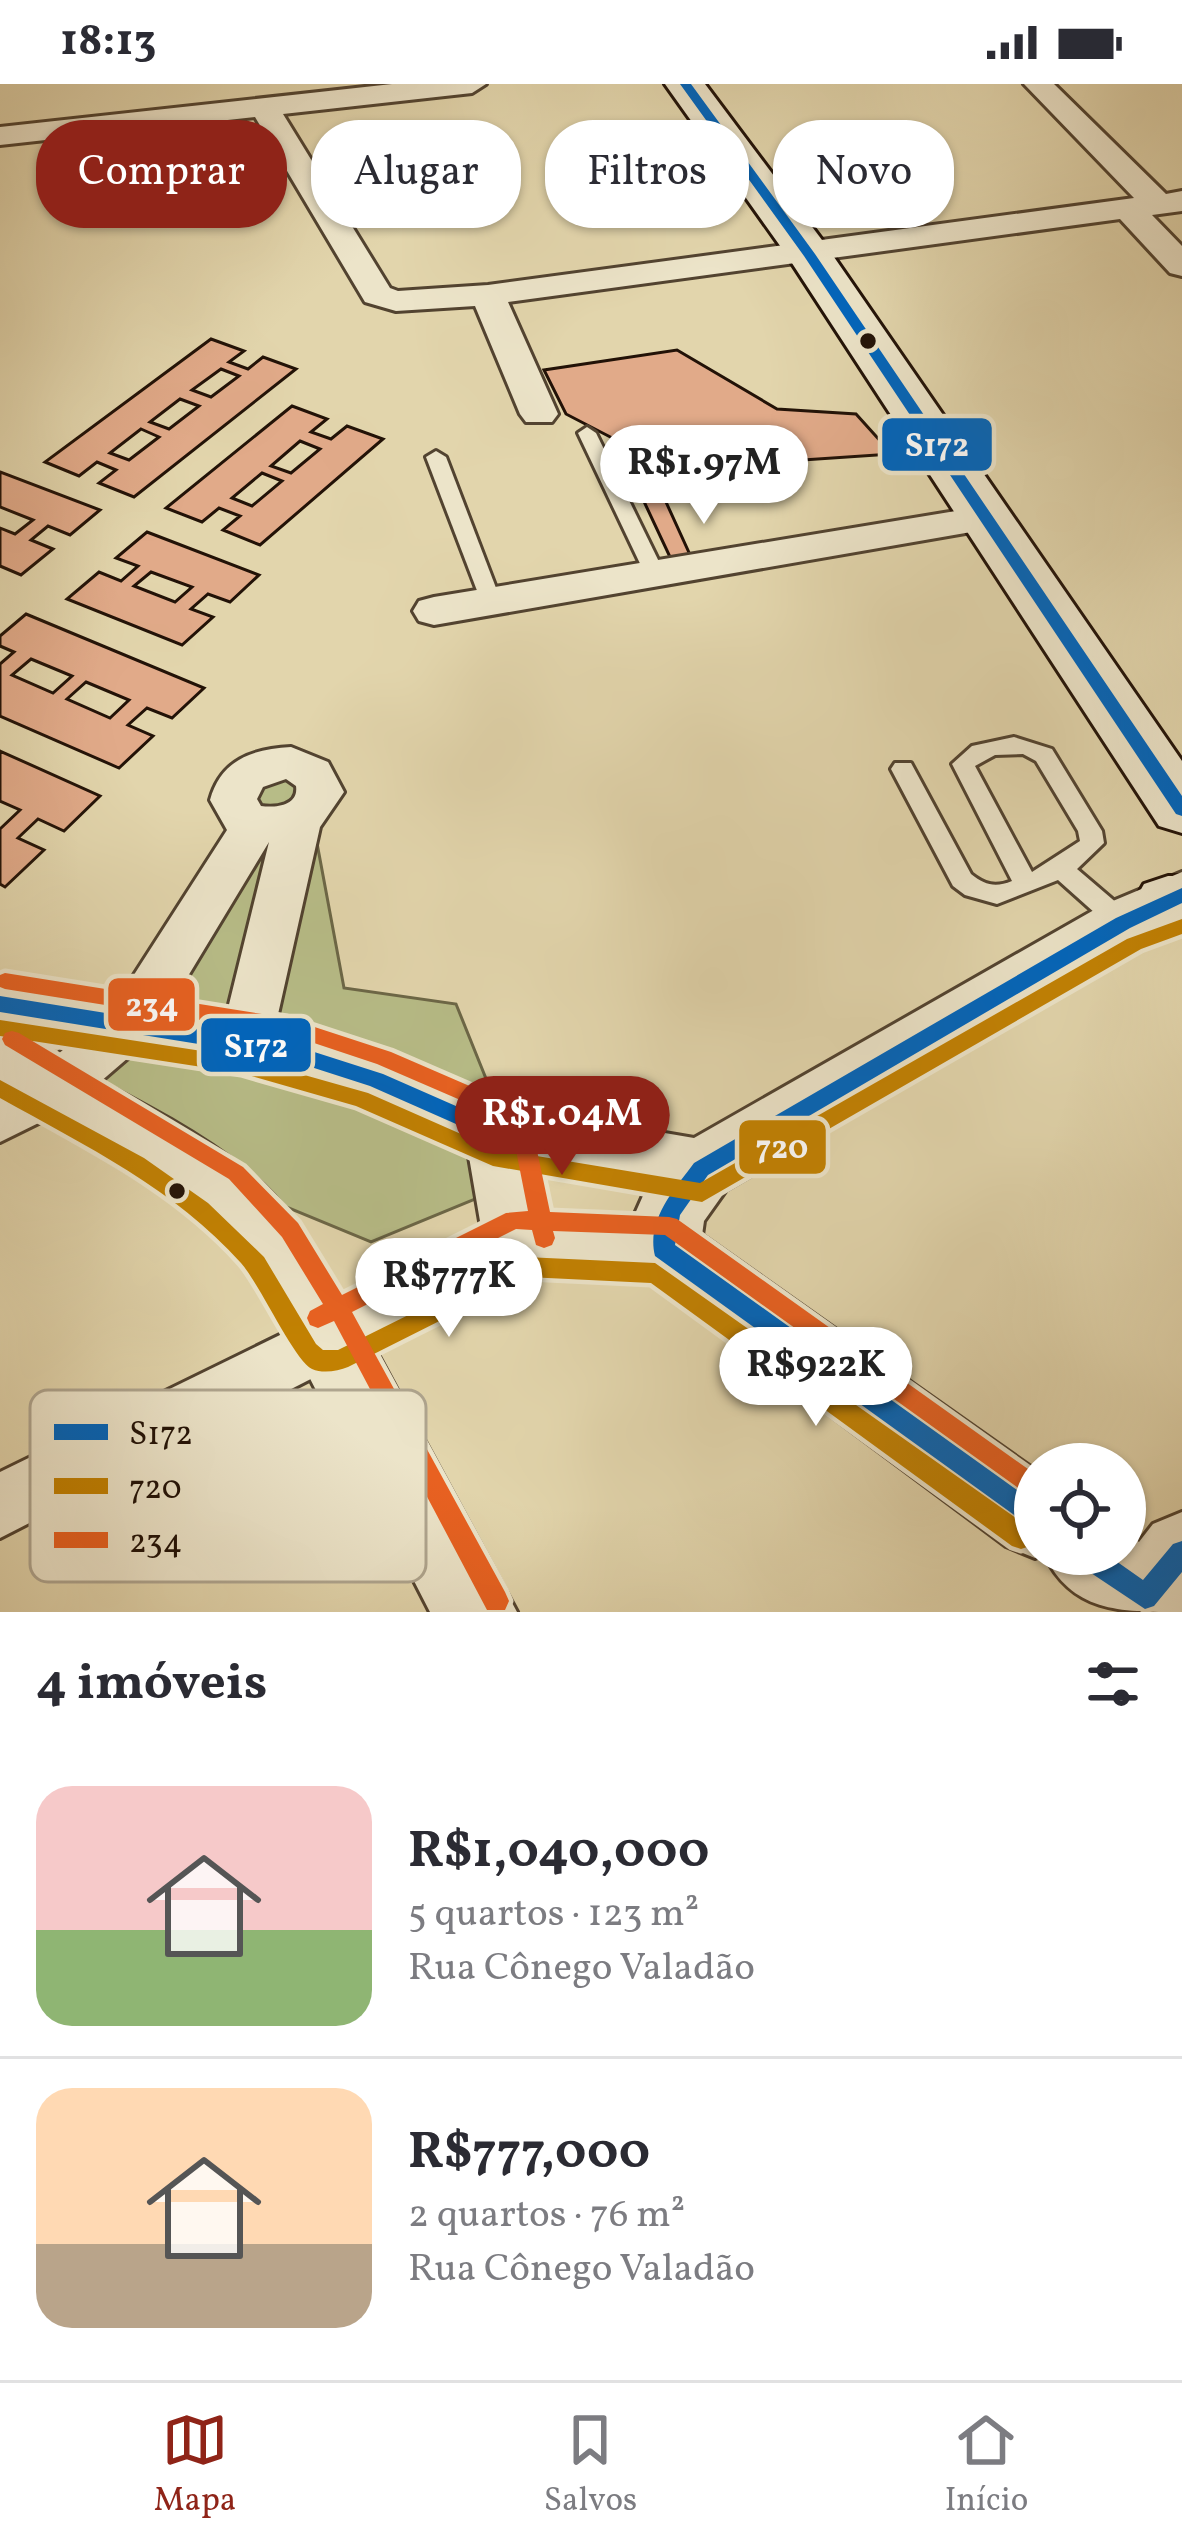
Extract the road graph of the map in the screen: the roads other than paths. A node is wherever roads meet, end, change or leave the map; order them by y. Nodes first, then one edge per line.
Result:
1 (472, 84) edge
2 (686, 84) edge
3 (1038, 84) edge
4 (263, 106) junction
5 (0, 136) edge
6 (1156, 204) edge
7 (809, 254) junction
8 (1182, 266) edge
9 (488, 295) junction
10 (539, 414) dead end
11 (586, 433) dead end
12 (436, 457) dead end
13 (986, 518) junction
14 (655, 574) junction
15 (491, 602) junction
16 (434, 610) dead end
17 (903, 769) dead end
18 (1182, 810) edge
19 (1059, 866) junction
20 (1026, 884) junction
21 (1164, 905) edge
22 (131, 1024) junction
23 (246, 1041) junction
24 (12, 1046) edge
25 (499, 1134) junction
26 (701, 1169) junction
27 (520, 1243) junction
28 (663, 1249) junction
29 (329, 1339) junction
30 (229, 1390) edge
31 (356, 1390) edge
32 (30, 1491) edge
33 (1014, 1503) edge
34 (0, 1506) edge
35 (426, 1520) edge
36 (475, 1612) edge

1 - 4 street
2 - 7 main road
3 - 6 street
4 - 5 street
4 - 9 street
6 - 7 street
6 - 8 street
7 - 9 street
7 - 13 main road
9 - 10 street
11 - 14 lane
12 - 15 lane
13 - 14 street
13 - 18 main road
14 - 15 street
15 - 16 street
17 - 20 lane
19 - 20 lane
19 - 20 lane
19 - 21 lane
21 - 26 street
22 - 23 street
22 - 23 street
22 - 24 street
22 - 24 street
23 - 25 street
24 - 29 street
25 - 26 street
25 - 27 street
26 - 28 street
27 - 28 street
27 - 29 street
28 - 33 street
29 - 30 street
29 - 31 street
32 - 34 street
35 - 36 street

